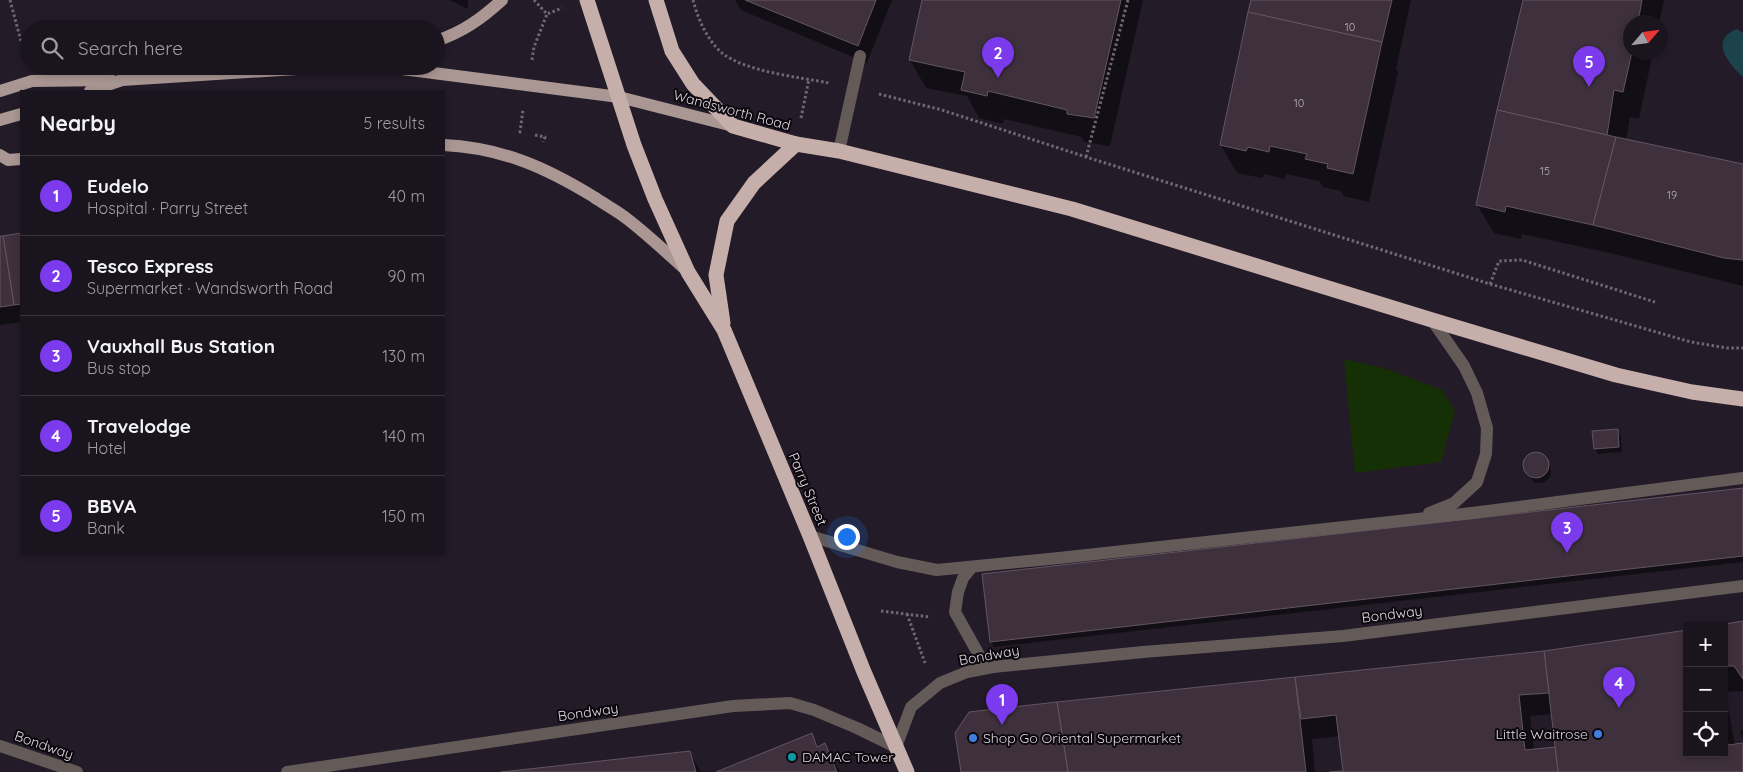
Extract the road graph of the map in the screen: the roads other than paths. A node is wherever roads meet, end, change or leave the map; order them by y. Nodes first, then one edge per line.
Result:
1 (502, 0) edge
2 (587, 0) edge
3 (656, 0) edge
4 (445, 38) edge
5 (860, 56) dead end
6 (202, 75) edge
7 (445, 75) edge
8 (122, 80) junction
9 (93, 90) edge
10 (0, 91) edge
11 (619, 97) junction
12 (20, 114) edge
13 (0, 120) edge
14 (733, 126) junction
15 (796, 144) junction
16 (445, 145) edge
17 (839, 151) junction
18 (0, 155) edge
19 (20, 159) edge
20 (688, 272) junction
21 (1432, 320) junction
22 (724, 330) junction
23 (1743, 398) edge
24 (1743, 478) edge
25 (1415, 519) junction
26 (810, 536) junction
27 (972, 567) junction
28 (1743, 586) edge
29 (993, 667) junction
30 (0, 746) edge
31 (896, 746) junction
32 (351, 767) edge
33 (77, 772) edge
34 (287, 772) edge
35 (907, 772) edge

1 - 4 main road
2 - 11 highway, Parry Street
3 - 14 highway
5 - 17 street
6 - 8 main road
7 - 11 main road, Wandsworth Road
8 - 9 main road
8 - 10 main road
11 - 14 main road, Wandsworth Road
11 - 20 highway, Parry Street
12 - 13 main road
14 - 15 highway, Wandsworth Road
15 - 17 highway, Wandsworth Road
15 - 22 highway, Parry Street
16 - 20 main road
17 - 21 highway, Wandsworth Road
18 - 19 main road
20 - 22 highway, Parry Street
21 - 23 highway, Wandsworth Road
21 - 25 street
22 - 26 highway, Parry Street
24 - 25 street
25 - 27 street
26 - 27 street
26 - 31 highway, Parry Street
27 - 29 street
28 - 29 street, Bondway
29 - 31 street, Bondway
30 - 33 street, Bondway
31 - 32 street, Bondway
31 - 35 highway, Parry Street
32 - 34 street, Bondway

